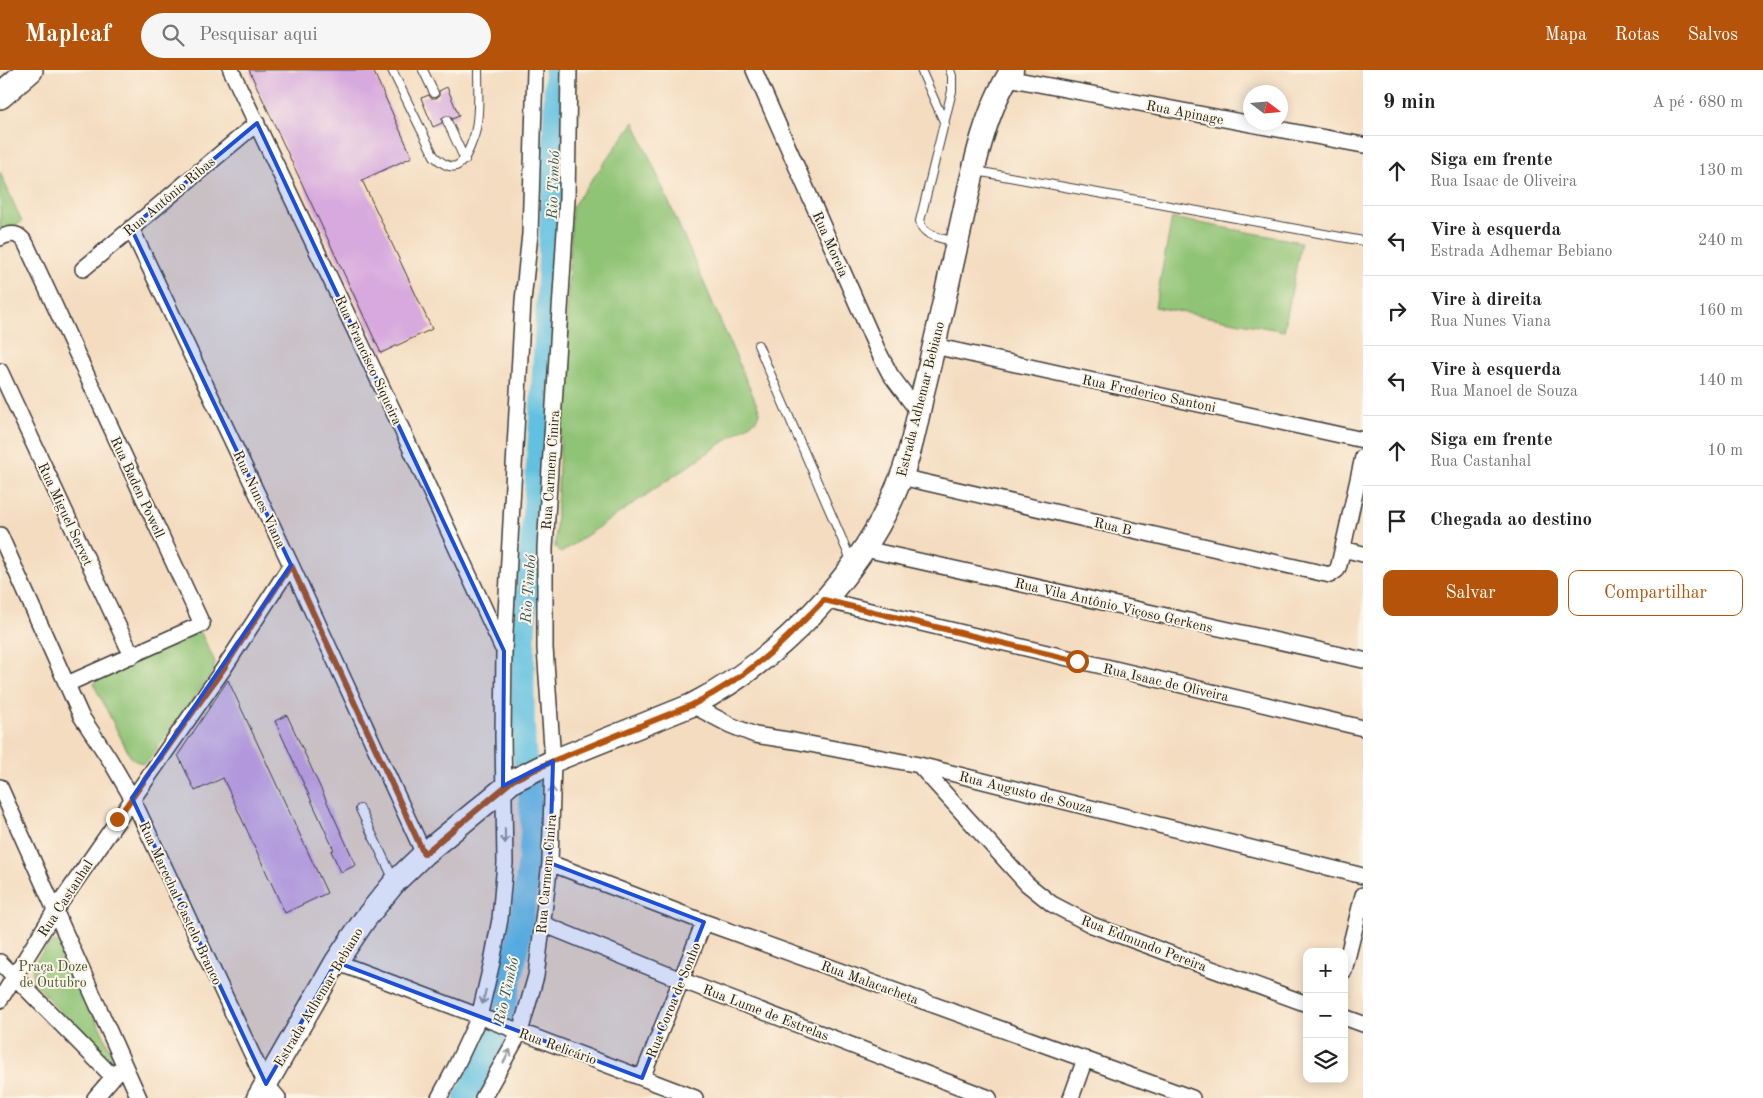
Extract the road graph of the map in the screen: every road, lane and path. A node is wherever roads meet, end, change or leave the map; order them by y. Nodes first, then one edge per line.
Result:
1 (30, 70) edge
2 (231, 70) edge
3 (392, 70) edge
4 (423, 70) edge
5 (478, 70) edge
6 (535, 70) edge
7 (569, 70) edge
8 (754, 70) edge
9 (922, 70) edge
10 (950, 70) edge
11 (1009, 74) edge
12 (434, 93) dead end
13 (0, 96) edge
14 (447, 121) dead end
15 (256, 123) junction
16 (945, 124) junction
17 (1363, 145) edge
18 (465, 160) junction
19 (973, 171) junction
20 (131, 228) junction
21 (0, 238) edge
22 (1363, 241) edge
23 (957, 242) junction
24 (83, 269) dead end
25 (758, 345) dead end
26 (934, 346) junction
27 (0, 372) edge
28 (919, 413) junction
29 (1363, 440) edge
30 (1363, 457) edge
31 (901, 478) junction
32 (0, 535) edge
33 (1343, 550) junction
34 (1363, 554) edge
35 (859, 557) junction
36 (291, 565) junction
37 (824, 600) junction
38 (504, 651) junction
39 (132, 656) junction
40 (1363, 660) edge
41 (67, 684) junction
42 (692, 705) junction
43 (1363, 728) edge
44 (548, 763) junction
45 (919, 765) junction
46 (508, 784) junction
47 (0, 787) edge
48 (132, 798) junction
49 (360, 808) dead end
50 (424, 854) junction
51 (550, 863) junction
52 (1363, 876) edge
53 (395, 882) junction
54 (1363, 895) edge
55 (56, 909) junction
56 (704, 922) junction
57 (542, 924) junction
58 (1348, 955) edge
59 (0, 962) edge
60 (336, 962) junction
61 (16, 977) junction
62 (681, 980) junction
63 (0, 1000) edge
64 (1303, 1003) edge
65 (483, 1018) junction
66 (1348, 1018) edge
67 (1363, 1024) edge
68 (516, 1031) junction
69 (1085, 1059) junction
70 (124, 1064) junction
71 (113, 1076) junction
72 (642, 1078) junction
73 (267, 1093) edge
74 (95, 1098) edge
75 (139, 1098) edge
76 (438, 1098) edge
77 (483, 1098) edge
78 (695, 1098) edge
79 (990, 1098) edge
80 (1071, 1098) edge
81 (1192, 1098) edge

1 - 13 main road
2 - 15 street, Rua Francisco Siqueira
3 - 18 lane
4 - 12 lane
5 - 18 lane
6 - 38 street
7 - 44 street, Rua Carmem Cinira
8 - 28 street, Rua Moreia
9 - 16 lane
10 - 16 lane
11 - 17 street, Rua Apinage
11 - 19 main road, Estrada Adhemar Bebiano
14 - 18 lane
15 - 20 street, Rua Antônio Ribas
15 - 38 street, Rua Francisco Siqueira
16 - 23 lane
19 - 22 lane
19 - 23 main road, Estrada Adhemar Bebiano
20 - 24 street, Rua Antônio Ribas
20 - 36 street, Rua Nunes Viana
21 - 39 street, Rua Baden Powell
23 - 26 main road, Estrada Adhemar Bebiano
25 - 35 lane
26 - 28 main road, Estrada Adhemar Bebiano
26 - 29 street, Rua Frederico Santoni
27 - 39 street, Rua Miguel Servet
28 - 31 main road, Estrada Adhemar Bebiano
30 - 33 street
31 - 33 street, Rua B
31 - 35 main road, Estrada Adhemar Bebiano
32 - 41 street, Rua Marechal Castelo Branco
33 - 34 street
35 - 37 main road, Estrada Adhemar Bebiano
35 - 40 street, Rua Vila Antônio Viçoso Gerkens
36 - 48 street, Rua Castanhal
36 - 50 street, Rua Nunes Viana
37 - 42 main road, Estrada Adhemar Bebiano
37 - 43 street, Rua Isaac de Oliveira
38 - 46 street
39 - 41 street, Rua Baden Powell
41 - 48 street, Rua Marechal Castelo Branco
42 - 44 main road, Estrada Adhemar Bebiano
42 - 45 street, Rua Augusto de Souza
44 - 46 main road, Estrada Adhemar Bebiano
51 -> 44 street, Rua Carmem Cinira
45 - 52 street, Rua Augusto de Souza
45 - 64 street, Rua Edmundo Pereira
46 - 50 main road, Estrada Adhemar Bebiano
46 -> 65 street
47 - 55 street
48 - 55 street, Rua Castanhal
48 - 73 street, Rua Marechal Castelo Branco
49 - 53 lane
50 - 53 main road, Estrada Adhemar Bebiano
51 - 56 street, Rua Malacacheta
51 - 57 street, Rua Carmem Cinira
53 - 60 main road, Estrada Adhemar Bebiano
54 - 58 street
55 - 61 street, Rua Castanhal
55 - 70 street
56 - 62 street, Rua Coroa de Sonho
56 - 69 street, Rua Malacacheta
57 - 62 street, Rua Lume de Estrelas
57 - 68 street, Rua Carmem Cinira
59 - 61 street
60 - 65 street, Rua Relicário
60 - 73 main road, Estrada Adhemar Bebiano
61 - 63 street, Rua Castanhal
61 - 71 street
62 - 72 street, Rua Coroa de Sonho
62 - 79 street, Rua Lume de Estrelas
65 - 68 street, Rua Relicário
65 - 76 street
66 - 67 street
68 - 72 street, Rua Relicário
77 -> 68 street, Rua Carmem Cinira
69 - 80 street
69 - 81 street, Rua Malacacheta
70 - 71 street
70 - 75 street
71 - 74 street
72 - 78 street, Rua Relicário

